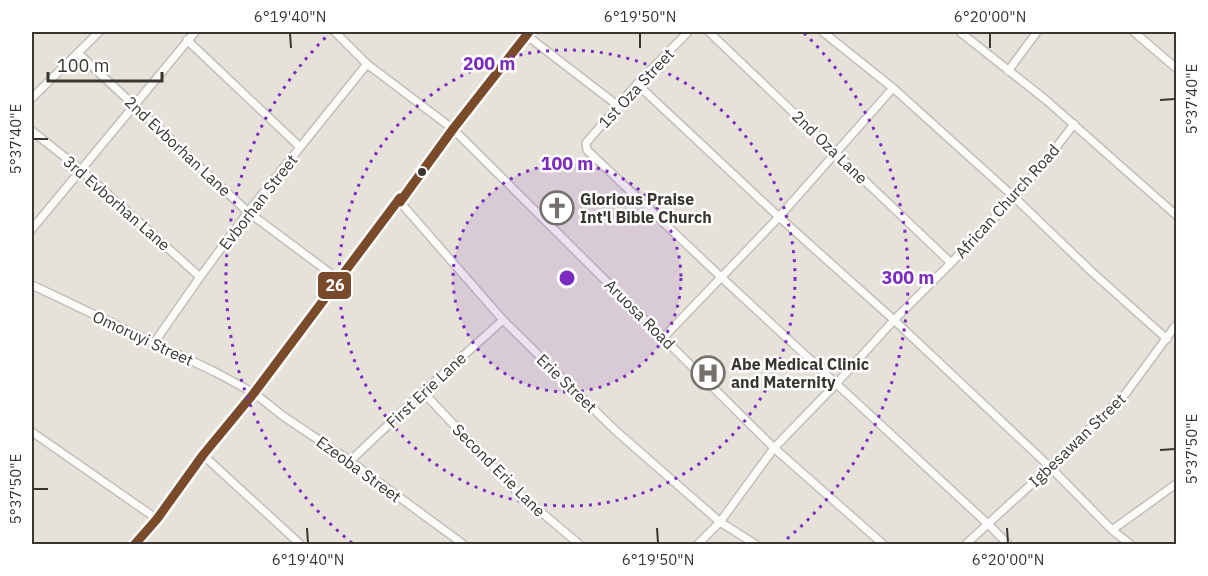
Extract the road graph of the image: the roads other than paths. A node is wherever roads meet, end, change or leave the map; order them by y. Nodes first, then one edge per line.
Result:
1 (99, 32) edge
2 (195, 32) edge
3 (336, 32) edge
4 (688, 32) edge
5 (709, 32) edge
6 (823, 32) edge
7 (960, 32) edge
8 (1037, 32) edge
9 (1134, 32) edge
10 (528, 33) edge
11 (188, 40) junction
12 (78, 53) junction
13 (367, 64) junction
14 (1176, 68) edge
15 (1008, 70) junction
16 (637, 84) junction
17 (893, 88) junction
18 (32, 98) edge
19 (135, 105) junction
20 (617, 105) junction
21 (1074, 124) junction
22 (453, 129) junction
23 (32, 131) edge
24 (300, 147) junction
25 (835, 152) junction
26 (81, 170) junction
27 (1014, 197) junction
28 (400, 202) junction
29 (248, 212) junction
30 (1176, 215) edge
31 (779, 217) junction
32 (32, 229) edge
33 (951, 263) junction
34 (200, 277) junction
35 (721, 277) junction
36 (338, 279) junction
37 (32, 285) edge
38 (503, 320) junction
39 (894, 320) junction
40 (1176, 325) edge
41 (663, 338) junction
42 (1167, 339) junction
43 (154, 344) junction
44 (836, 384) junction
45 (423, 392) junction
46 (254, 393) junction
47 (32, 432) edge
48 (774, 448) junction
49 (203, 454) junction
50 (350, 461) junction
51 (1050, 467) junction
52 (1176, 484) edge
53 (157, 519) junction
54 (720, 522) junction
55 (989, 525) junction
56 (1112, 530) junction
57 (135, 544) edge
58 (300, 544) edge
59 (463, 544) edge
60 (577, 544) edge
61 (698, 544) edge
62 (754, 544) edge
63 (883, 544) edge
64 (966, 544) edge
65 (1008, 544) edge
66 (1130, 544) edge

1 - 12 street
2 - 11 street
3 - 13 street, Aruosa Road
4 - 16 street, 1st Oza Street
5 - 25 street, 2nd Oza Lane
6 - 17 street
7 - 15 street
8 - 15 street
9 - 14 street
10 - 20 street
10 - 22 main road
11 - 19 street
11 - 24 street
12 - 18 street
12 - 19 street, 2nd Evborhan Lane
13 - 22 street, Aruosa Road
13 - 24 street, Evborhan Street
15 - 21 street
16 - 20 street, 1st Oza Street
16 - 31 street
17 - 25 street
17 - 27 street
19 - 26 street
19 - 29 street, 2nd Evborhan Lane
20 - 35 street, 1st Oza Street
21 - 27 street, African Church Road
21 - 30 street
22 - 28 main road
22 - 41 street, Aruosa Road
23 - 26 street, 3rd Evborhan Lane
24 - 29 street, Evborhan Street
25 - 31 street
25 - 33 street, 2nd Oza Lane
26 - 32 street
26 - 34 street, 3rd Evborhan Lane
27 - 33 street, African Church Road
27 - 42 street
28 - 36 main road
28 - 38 street, Erie Street
29 - 34 street, Evborhan Street
29 - 36 street, 2nd Evborhan Lane
31 - 35 street
31 - 39 street
33 - 39 street, African Church Road
34 - 43 street, Evborhan Street
35 - 41 street
35 - 44 street
36 - 46 main road
37 - 43 street, Omoruyi Street
38 - 45 street, First Erie Lane
38 - 54 street, Erie Street
39 - 44 street, African Church Road
39 - 51 street
40 - 42 street, Igbesawan Street
41 - 48 street, Aruosa Road
42 - 51 street, Igbesawan Street
43 - 46 street, Omoruyi Street
44 - 48 street, African Church Road
44 - 55 street
45 - 50 street, First Erie Lane
45 - 60 street, Second Erie Lane
46 - 49 main road
46 - 50 street, Ezeoba Street
47 - 53 street
48 - 54 street, African Church Road
48 - 63 street, Aruosa Road
49 - 53 main road
49 - 58 street
50 - 59 street, Ezeoba Street
51 - 55 street, Igbesawan Street
51 - 56 street
52 - 56 street
53 - 57 main road
54 - 61 street, African Church Road
54 - 62 street, Erie Street
55 - 64 street, Igbesawan Street
55 - 65 street
56 - 66 street

